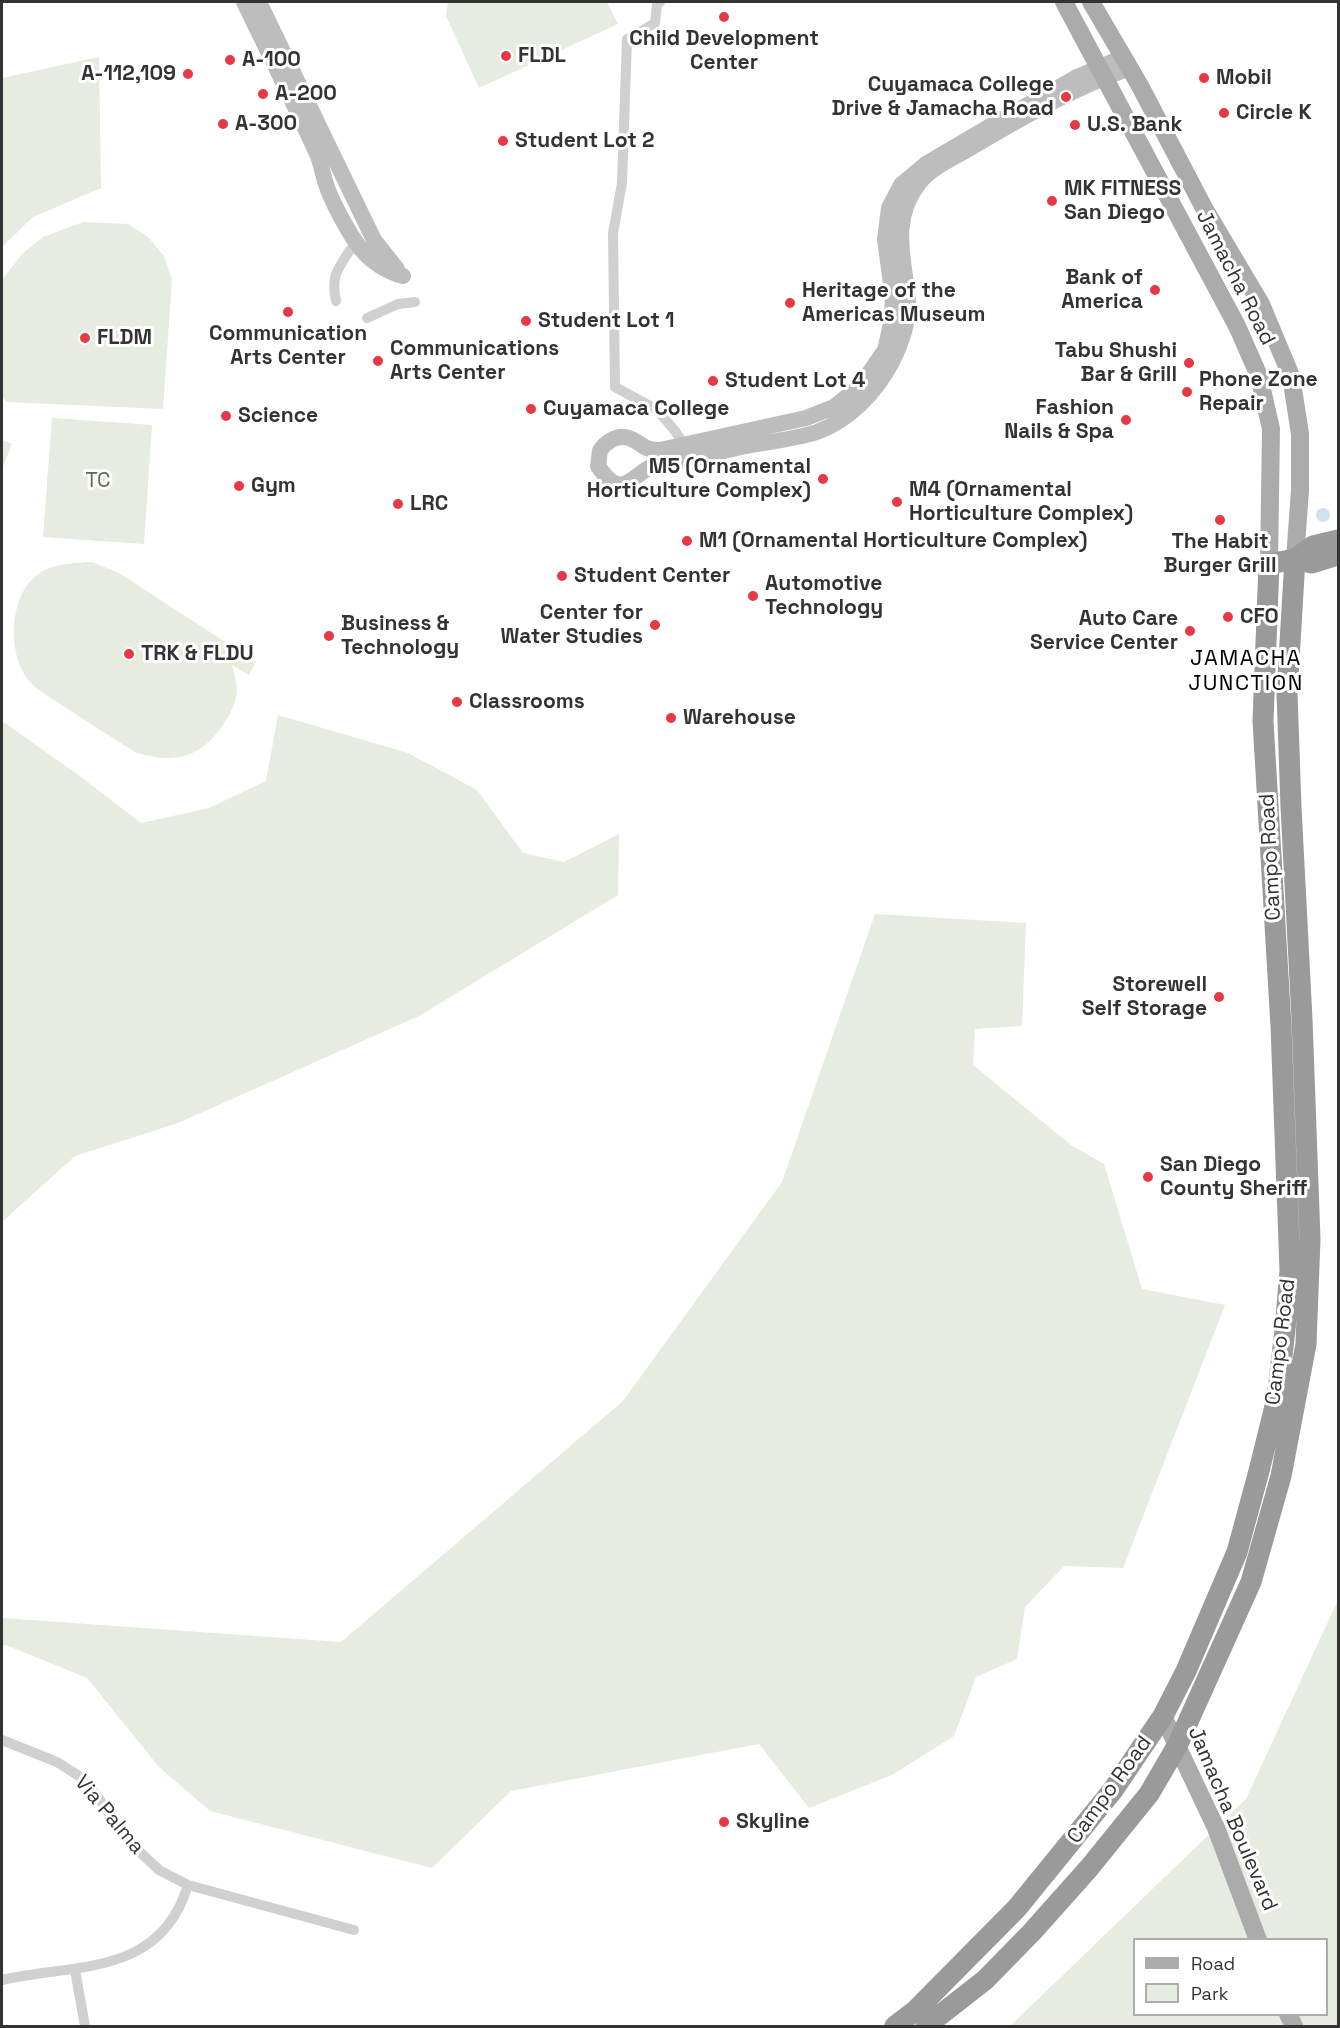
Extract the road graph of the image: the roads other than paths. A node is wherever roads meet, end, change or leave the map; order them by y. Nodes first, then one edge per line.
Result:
1 (244, 2) edge
2 (259, 2) edge
3 (660, 2) edge
4 (1064, 2) edge
5 (1091, 2) edge
6 (1126, 62) junction
7 (1101, 72) junction
8 (309, 136) junction
9 (336, 159) junction
10 (350, 250) dead end
11 (336, 301) dead end
12 (415, 302) dead end
13 (367, 318) dead end
14 (689, 451) junction
15 (1338, 540) edge
16 (1338, 555) edge
17 (1295, 559) junction
18 (1269, 564) junction
19 (1275, 918) junction
20 (1267, 1006) dead end
21 (1163, 1716) junction
22 (2, 1740) edge
23 (1177, 1746) junction
24 (188, 1885) junction
25 (354, 1930) dead end
26 (1257, 1938) edge
27 (75, 1970) junction
28 (2, 1980) edge
29 (85, 2026) edge
30 (895, 2026) edge
31 (926, 2026) edge

1 - 8 street
2 - 9 street
3 - 14 street
4 - 7 main road, Jamacha Road
5 - 6 main road, Jamacha Road
6 - 7 street
6 - 17 main road, Jamacha Road
7 - 14 street
7 - 18 main road, Jamacha Road
8 - 9 street
8 - 9 street
10 - 11 street
12 - 13 street
14 - 14 street
15 - 17 highway
16 - 17 highway
17 - 18 highway
17 - 23 highway, Campo Road
18 - 19 highway, Campo Road
19 - 20 highway
19 - 21 highway, Campo Road
21 - 23 main road, Jamacha Boulevard
21 - 30 highway, Campo Road
22 - 24 street, Via Palma
23 - 26 main road, Jamacha Boulevard
23 - 31 highway, Campo Road
24 - 25 street, Via Palma
24 - 27 street
27 - 28 street
27 - 29 street

